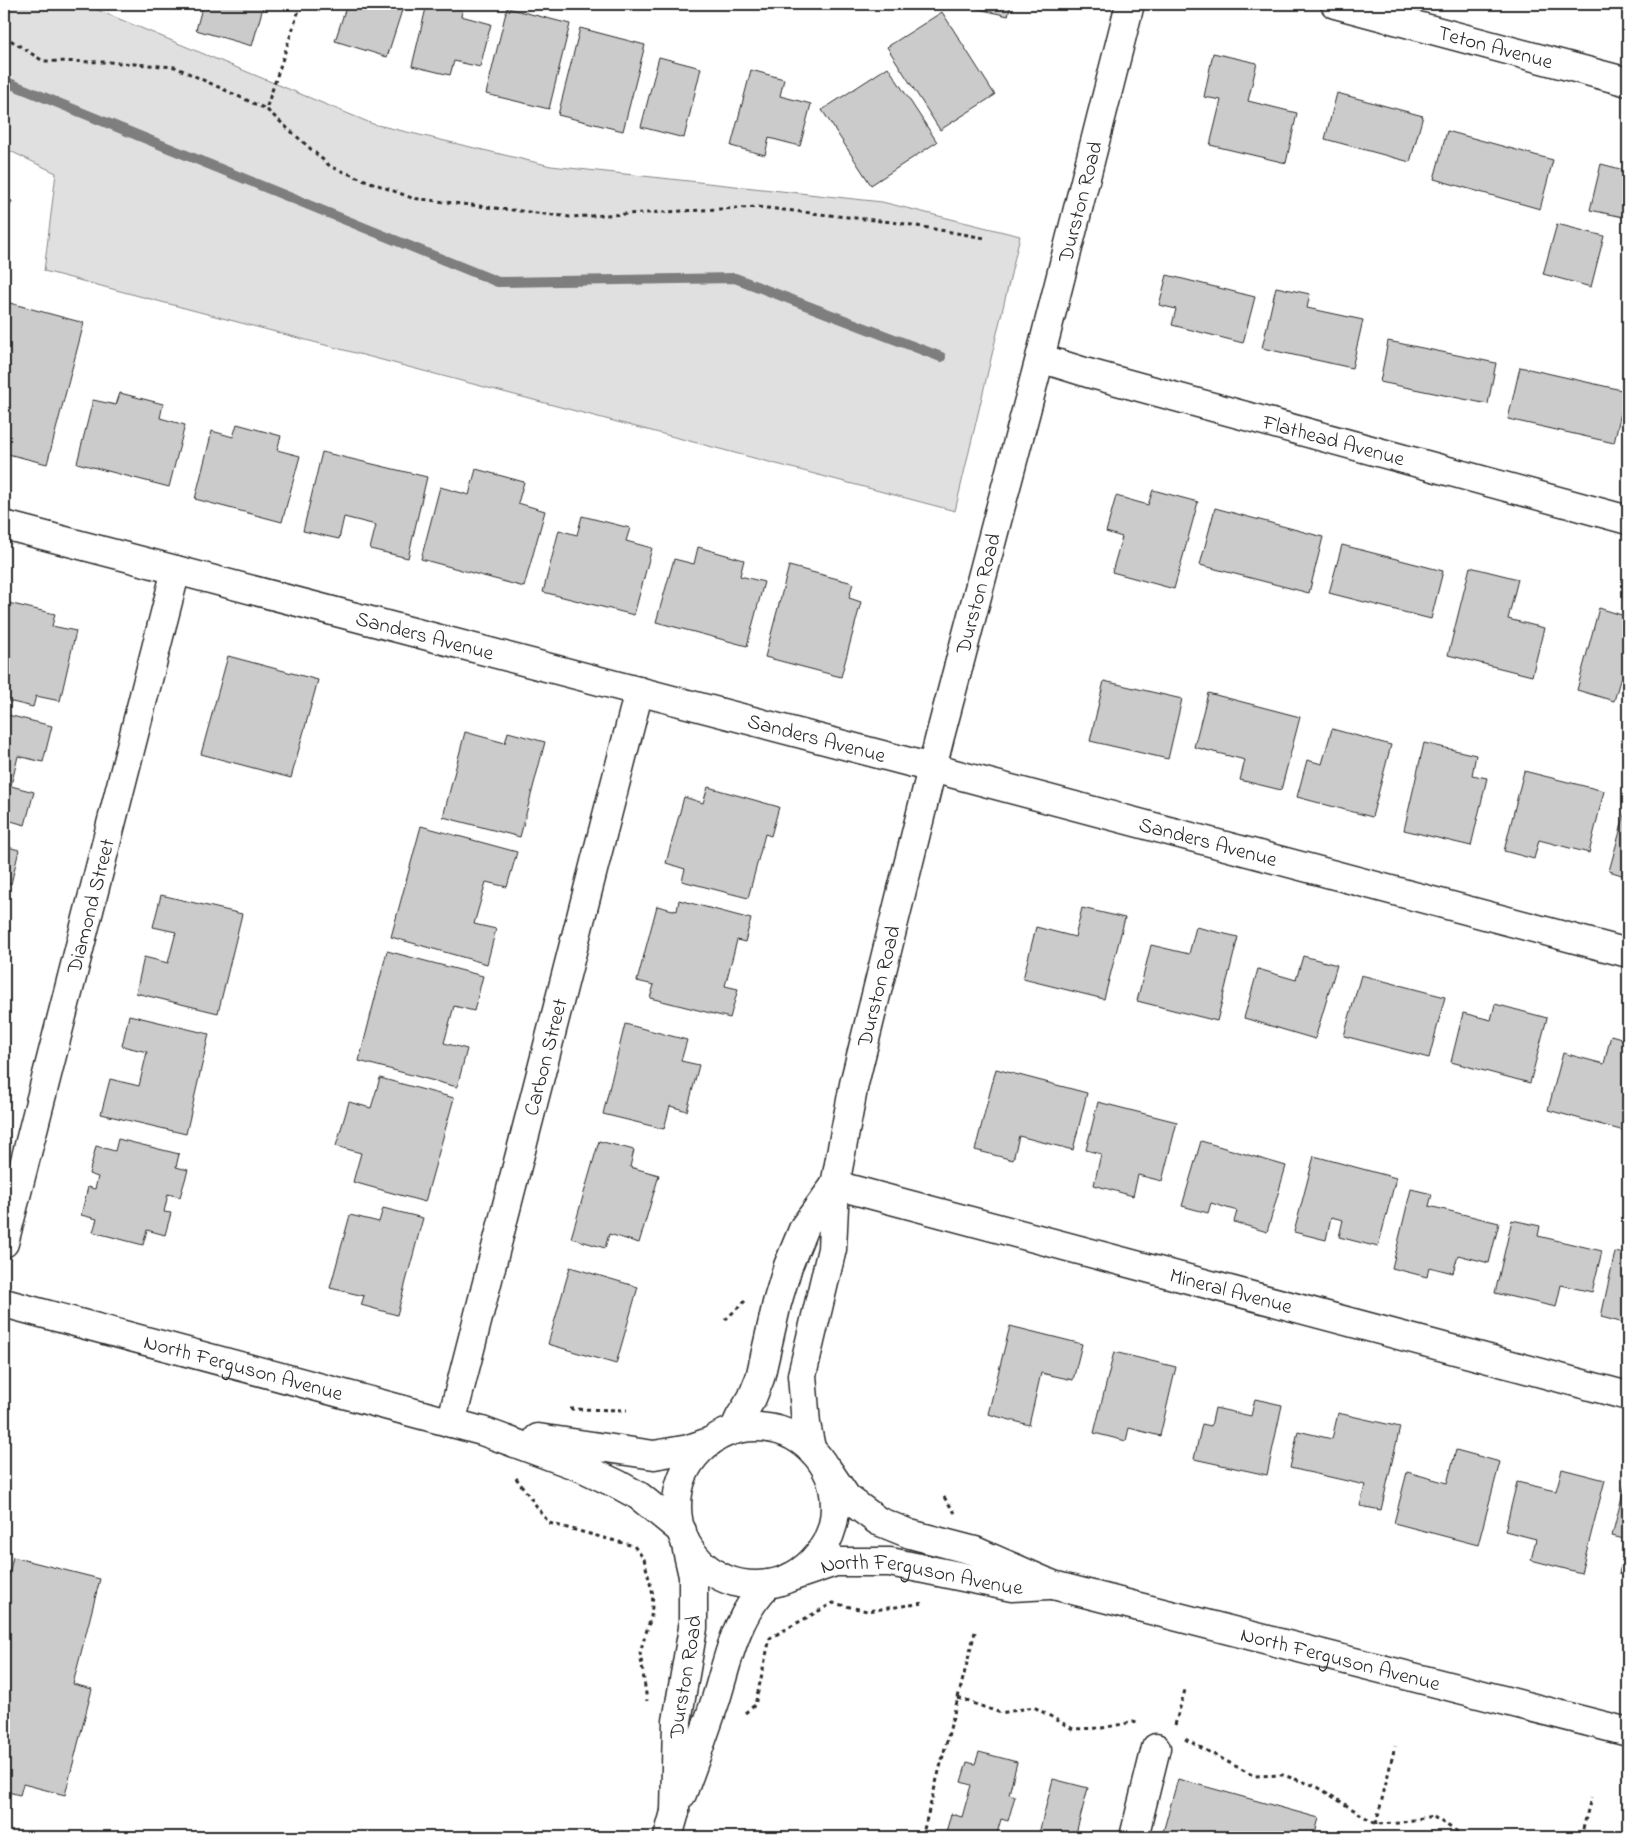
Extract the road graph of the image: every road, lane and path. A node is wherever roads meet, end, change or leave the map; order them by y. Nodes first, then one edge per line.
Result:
1 (301, 4) edge
2 (1130, 4) edge
3 (1335, 4) edge
4 (4, 36) edge
5 (1628, 82) edge
6 (266, 109) junction
7 (985, 238) dead end
8 (1040, 358) junction
9 (1628, 520) edge
10 (4, 525) edge
11 (176, 570) junction
12 (639, 691) junction
13 (932, 768) junction
14 (1628, 953) edge
15 (835, 1185) junction
16 (4, 1243) edge
17 (4, 1303) edge
18 (1628, 1396) edge
19 (451, 1423) junction
20 (734, 1430) junction
21 (482, 1431) junction
22 (709, 1442) junction
23 (811, 1448) junction
24 (828, 1470) junction
25 (549, 1524) dead end
26 (684, 1536) junction
27 (779, 1581) junction
28 (1053, 1585) junction
29 (867, 1611) dead end
30 (975, 1632) dead end
31 (640, 1652) dead end
32 (1185, 1690) dead end
33 (958, 1698) junction
34 (755, 1705) dead end
35 (1141, 1724) dead end
36 (1628, 1732) edge
37 (1180, 1736) dead end
38 (1164, 1740) joint
39 (1395, 1746) dead end
40 (1591, 1798) dead end
41 (671, 1824) edge
42 (1376, 1824) junction
43 (922, 1837) edge
44 (1134, 1837) edge
45 (1466, 1837) edge
46 (1503, 1837) edge
47 (1513, 1837) edge
48 (1581, 1837) edge

1 - 6 path
2 - 8 street, Durston Road
3 - 5 street, Teton Avenue
4 - 6 path
6 - 7 path
8 - 9 street, Flathead Avenue
8 - 13 street, Durston Road
10 - 11 street, Sanders Avenue
11 - 12 street, Sanders Avenue
11 - 16 street, Diamond Street
12 - 13 street, Sanders Avenue
12 - 19 street, Carbon Street
13 - 14 street, Sanders Avenue
13 - 15 street, Durston Road
15 - 18 street, Mineral Avenue
15 - 20 street, Durston Road
15 - 23 street, Durston Road
17 - 19 street, North Ferguson Avenue
19 - 21 street, North Ferguson Avenue
20 - 22 street
20 - 23 street
21 - 22 street, North Ferguson Avenue
21 - 26 street, North Ferguson Avenue
22 - 26 street
23 - 24 street
24 - 27 street
24 - 28 street, North Ferguson Avenue
25 - 31 path
26 - 27 street
26 - 41 street, Durston Road
27 - 28 street, North Ferguson Avenue
27 - 41 street, Durston Road
28 - 36 street, North Ferguson Avenue
29 - 34 path
30 - 33 path
32 - 38 path
33 - 35 path
33 - 43 path
37 - 42 path
38 - 44 street
39 - 42 path
40 - 48 path
42 - 45 path
46 - 47 path

